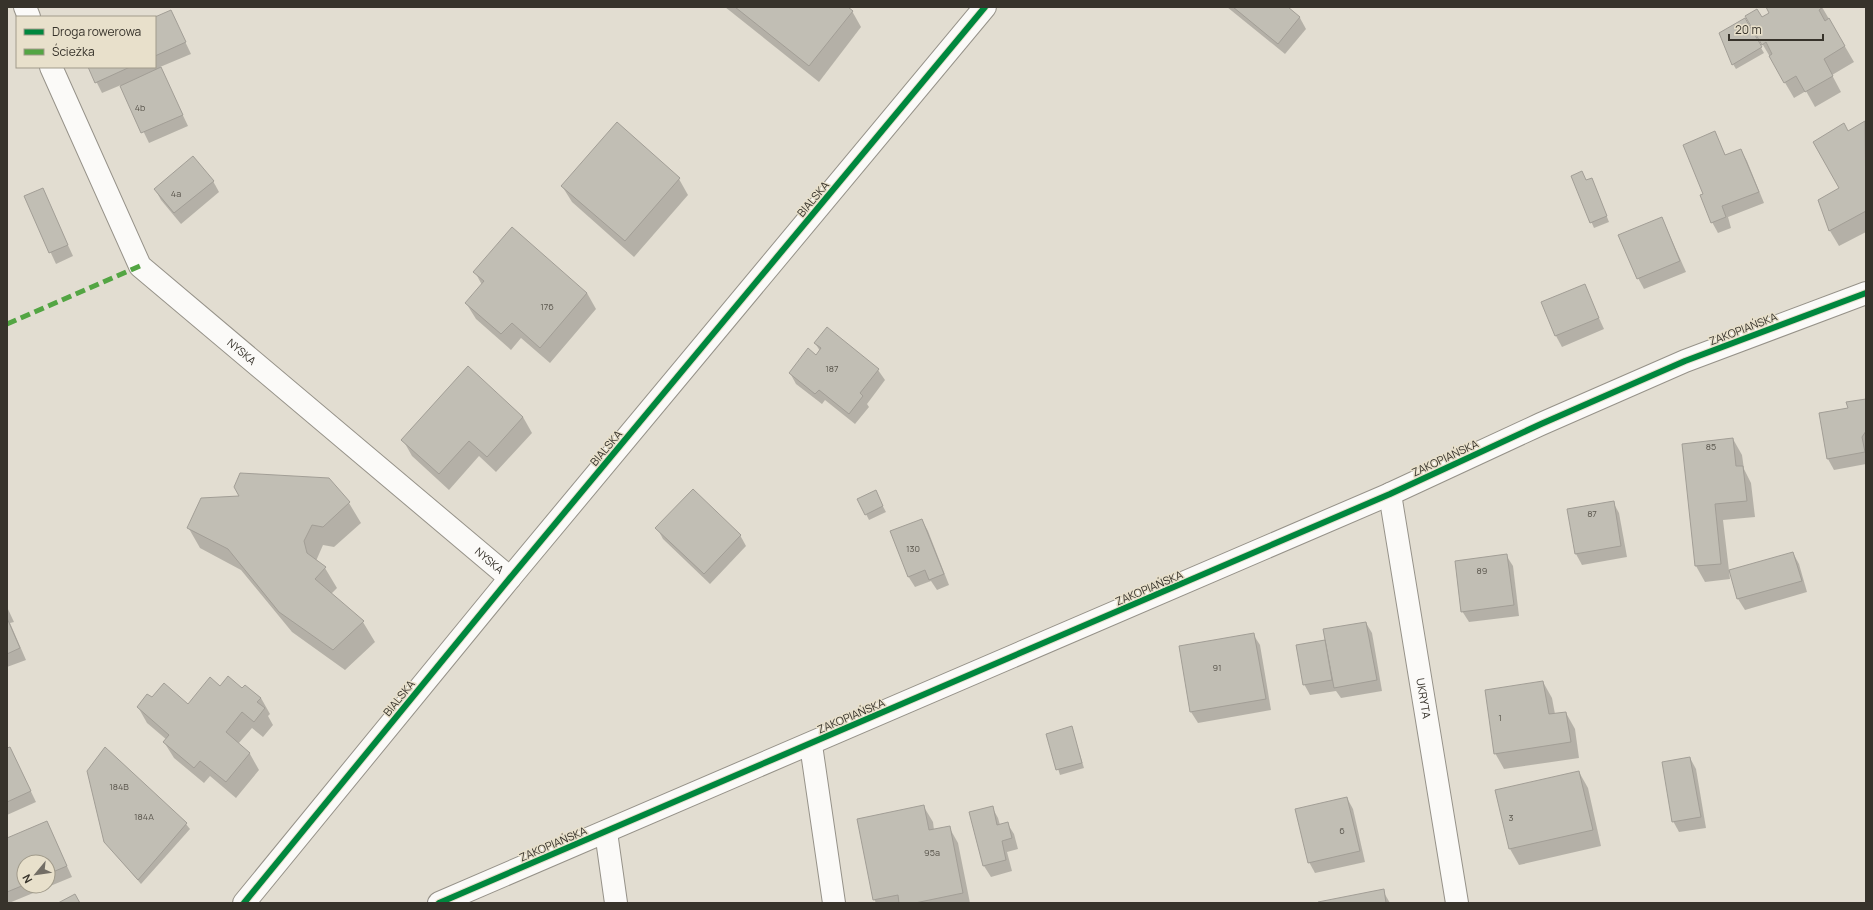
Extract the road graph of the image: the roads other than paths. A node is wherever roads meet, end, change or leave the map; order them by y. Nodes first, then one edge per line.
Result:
1 (985, 7) edge
2 (51, 68) edge
3 (1866, 292) edge
4 (1390, 494) junction
5 (510, 578) junction
6 (810, 745) junction
7 (606, 832) junction
8 (244, 903) edge
9 (439, 903) edge
10 (616, 903) edge
11 (834, 903) edge
12 (1457, 903) edge

1 - 5 street, BIALSKA
2 - 5 street, NYSKA
3 - 4 street, ZAKOPIAŃSKA
4 - 6 street, ZAKOPIAŃSKA
4 - 12 street, UKRYTA
5 - 8 street, BIALSKA
6 - 7 street, ZAKOPIAŃSKA
6 - 11 street
7 - 9 street, ZAKOPIAŃSKA
7 - 10 street

